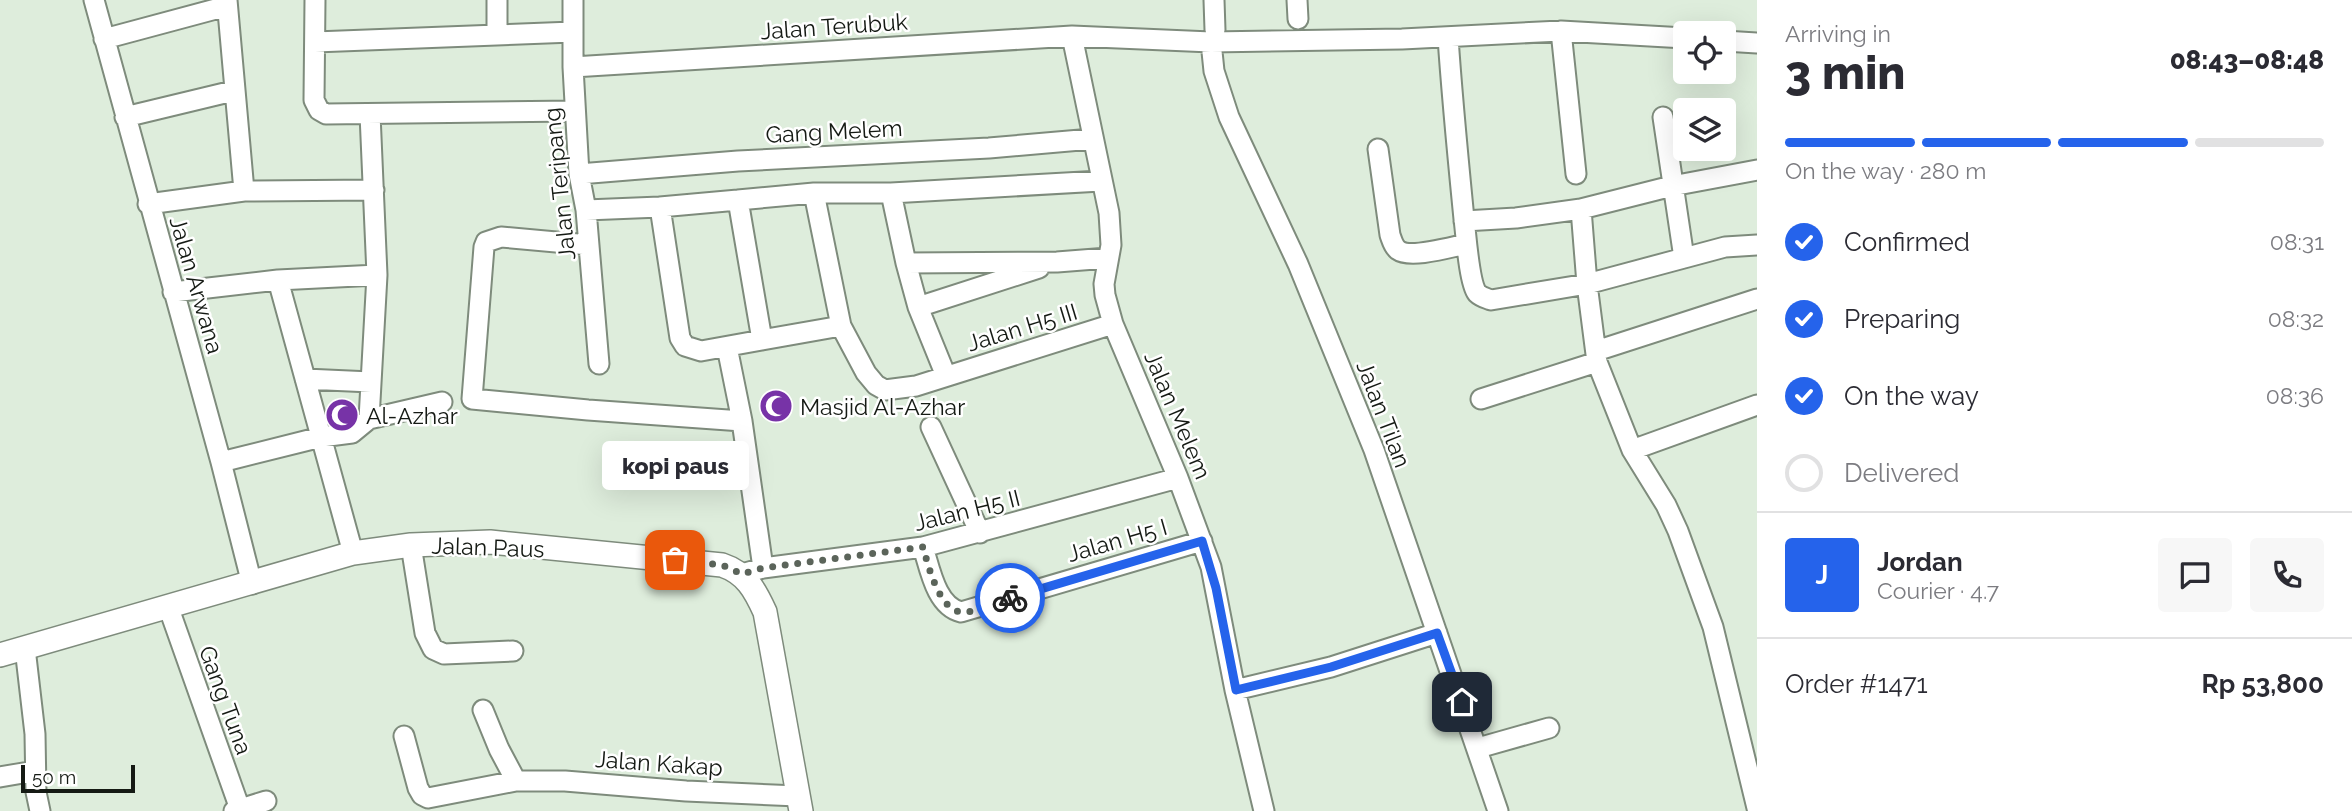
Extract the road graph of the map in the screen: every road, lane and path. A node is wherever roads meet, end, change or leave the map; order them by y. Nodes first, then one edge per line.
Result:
1 (94, 0) edge
2 (315, 0) edge
3 (497, 0) edge
4 (573, 0) edge
5 (1214, 0) edge
6 (227, 3) edge
7 (497, 26) dead end
8 (1561, 30) junction
9 (572, 32) junction
10 (1072, 36) junction
11 (1213, 36) junction
12 (1448, 37) junction
13 (1673, 37) edge
14 (104, 38) junction
15 (315, 42) junction
16 (1736, 42) edge
17 (1757, 43) edge
18 (573, 67) junction
19 (233, 90) junction
20 (575, 111) junction
21 (370, 114) junction
22 (125, 117) junction
23 (1663, 117) dead end
24 (1092, 139) junction
25 (1378, 149) dead end
26 (1757, 170) edge
27 (579, 174) junction
28 (1576, 174) dead end
29 (1101, 181) junction
30 (1672, 186) junction
31 (374, 190) junction
32 (244, 191) junction
33 (891, 192) junction
34 (814, 194) junction
35 (738, 200) junction
36 (148, 204) junction
37 (660, 207) junction
38 (1581, 209) junction
39 (586, 210) junction
40 (1464, 221) junction
41 (1466, 244) junction
42 (590, 245) junction
43 (1757, 245) edge
44 (1108, 258) junction
45 (1684, 258) junction
46 (1057, 262) junction
47 (905, 263) junction
48 (377, 275) junction
49 (278, 280) junction
50 (1587, 284) junction
51 (173, 292) junction
52 (1757, 299) edge
53 (918, 307) junction
54 (1113, 324) junction
55 (841, 326) junction
56 (762, 340) junction
57 (727, 347) junction
58 (1597, 357) junction
59 (599, 364) dead end
60 (946, 376) junction
61 (305, 379) junction
62 (371, 382) junction
63 (1481, 399) dead end
64 (442, 402) dead end
65 (1757, 405) edge
66 (369, 419) junction
67 (741, 421) junction
68 (932, 426) dead end
69 (321, 437) junction
70 (1632, 450) junction
71 (221, 462) junction
72 (1178, 478) junction
73 (980, 533) junction
74 (1202, 541) junction
75 (411, 545) junction
76 (923, 547) junction
77 (353, 552) junction
78 (753, 571) junction
79 (252, 584) junction
80 (168, 606) junction
81 (1437, 633) junction
82 (25, 648) junction
83 (513, 651) dead end
84 (0, 655) edge
85 (1236, 690) junction
86 (483, 710) dead end
87 (1549, 728) dead end
88 (404, 736) dead end
89 (1478, 748) junction
90 (35, 771) junction
91 (0, 777) edge
92 (516, 781) junction
93 (266, 801) dead end
94 (448, 803) edge
95 (799, 803) edge
96 (1757, 808) edge
97 (237, 810) edge
98 (40, 811) edge
99 (1265, 811) edge
100 (1498, 811) edge

1 - 14 street, Jalan Arwana
2 - 15 street
3 - 7 street
4 - 9 street, Jalan Teripang
5 - 11 street, Jalan Tilan
6 - 14 street
6 - 19 street
8 - 12 street, Jalan Terubuk
8 - 13 street, Jalan Terubuk
8 - 28 street
9 - 15 street
9 - 18 street, Jalan Teripang
10 - 11 street, Jalan Terubuk
10 - 18 street, Jalan Terubuk
10 - 24 street, Jalan Melem
11 - 12 street, Jalan Terubuk
11 - 81 street, Jalan Tilan
12 - 40 street
14 - 22 street, Jalan Arwana
15 - 21 street
16 - 17 street
18 - 20 street, Jalan Teripang
19 - 22 street
19 - 32 street
20 - 21 street
20 - 27 street, Jalan Teripang
21 - 31 street
22 - 36 street, Jalan Arwana
23 - 30 street
24 - 27 street, Gang Melem
24 - 29 street, Jalan Melem
25 - 41 street
26 - 30 street
27 - 39 street, Jalan Teripang
29 - 33 street
29 - 44 street, Jalan Melem
30 - 38 street
30 - 45 street
31 - 32 street
31 - 48 street
32 - 36 street
33 - 34 street
33 - 47 street
34 - 35 street
34 - 55 street
35 - 37 street
35 - 56 street
36 - 51 street, Jalan Arwana
37 - 39 street
37 - 57 street
38 - 40 street
38 - 50 street
39 - 42 street, Jalan Teripang
40 - 41 street
41 - 50 street
42 - 59 street, Jalan Teripang
42 - 67 street
43 - 45 street
44 - 46 street
44 - 54 street, Jalan Melem
45 - 50 street
46 - 47 street
46 - 53 street
47 - 53 street
48 - 49 street
48 - 62 street
49 - 51 street
49 - 61 street
50 - 58 street
51 - 71 street, Jalan Arwana
52 - 58 street
53 - 60 street
54 - 60 street, Jalan H5 III
54 - 72 street, Jalan Melem
55 - 56 street
55 - 60 street, Jalan H5 III
56 - 57 street
57 - 67 street
58 - 63 street
58 - 70 street
61 - 62 street
61 - 69 street
62 - 66 street
64 - 66 street
65 - 70 street
66 - 69 street
67 - 78 street
68 - 73 street
69 - 71 street
69 - 77 street
70 - 96 street
71 - 79 street, Jalan Arwana
72 - 73 street, Jalan H5 II
72 - 74 street, Jalan Melem
73 - 76 street, Jalan H5 II
74 - 76 street, Jalan H5 I
74 - 85 street, Jalan Melem
75 - 77 main road, Jalan Paus
75 - 78 main road, Jalan Paus
75 - 83 street
76 - 78 street, Jalan H5 II
77 - 79 main road, Jalan Paus
78 - 95 main road
79 - 80 main road, Jalan Paus
80 - 82 main road, Jalan Paus
80 - 97 street, Gang Tuna
81 - 85 street
81 - 89 street, Jalan Tilan
82 - 84 main road, Jalan Paus
82 - 90 street
85 - 99 street, Jalan Melem
86 - 92 street
87 - 89 street
88 - 94 street
89 - 100 street, Jalan Tilan
90 - 91 street
90 - 98 street
92 - 94 street, Jalan Kakap
92 - 95 street, Jalan Kakap
93 - 97 street

